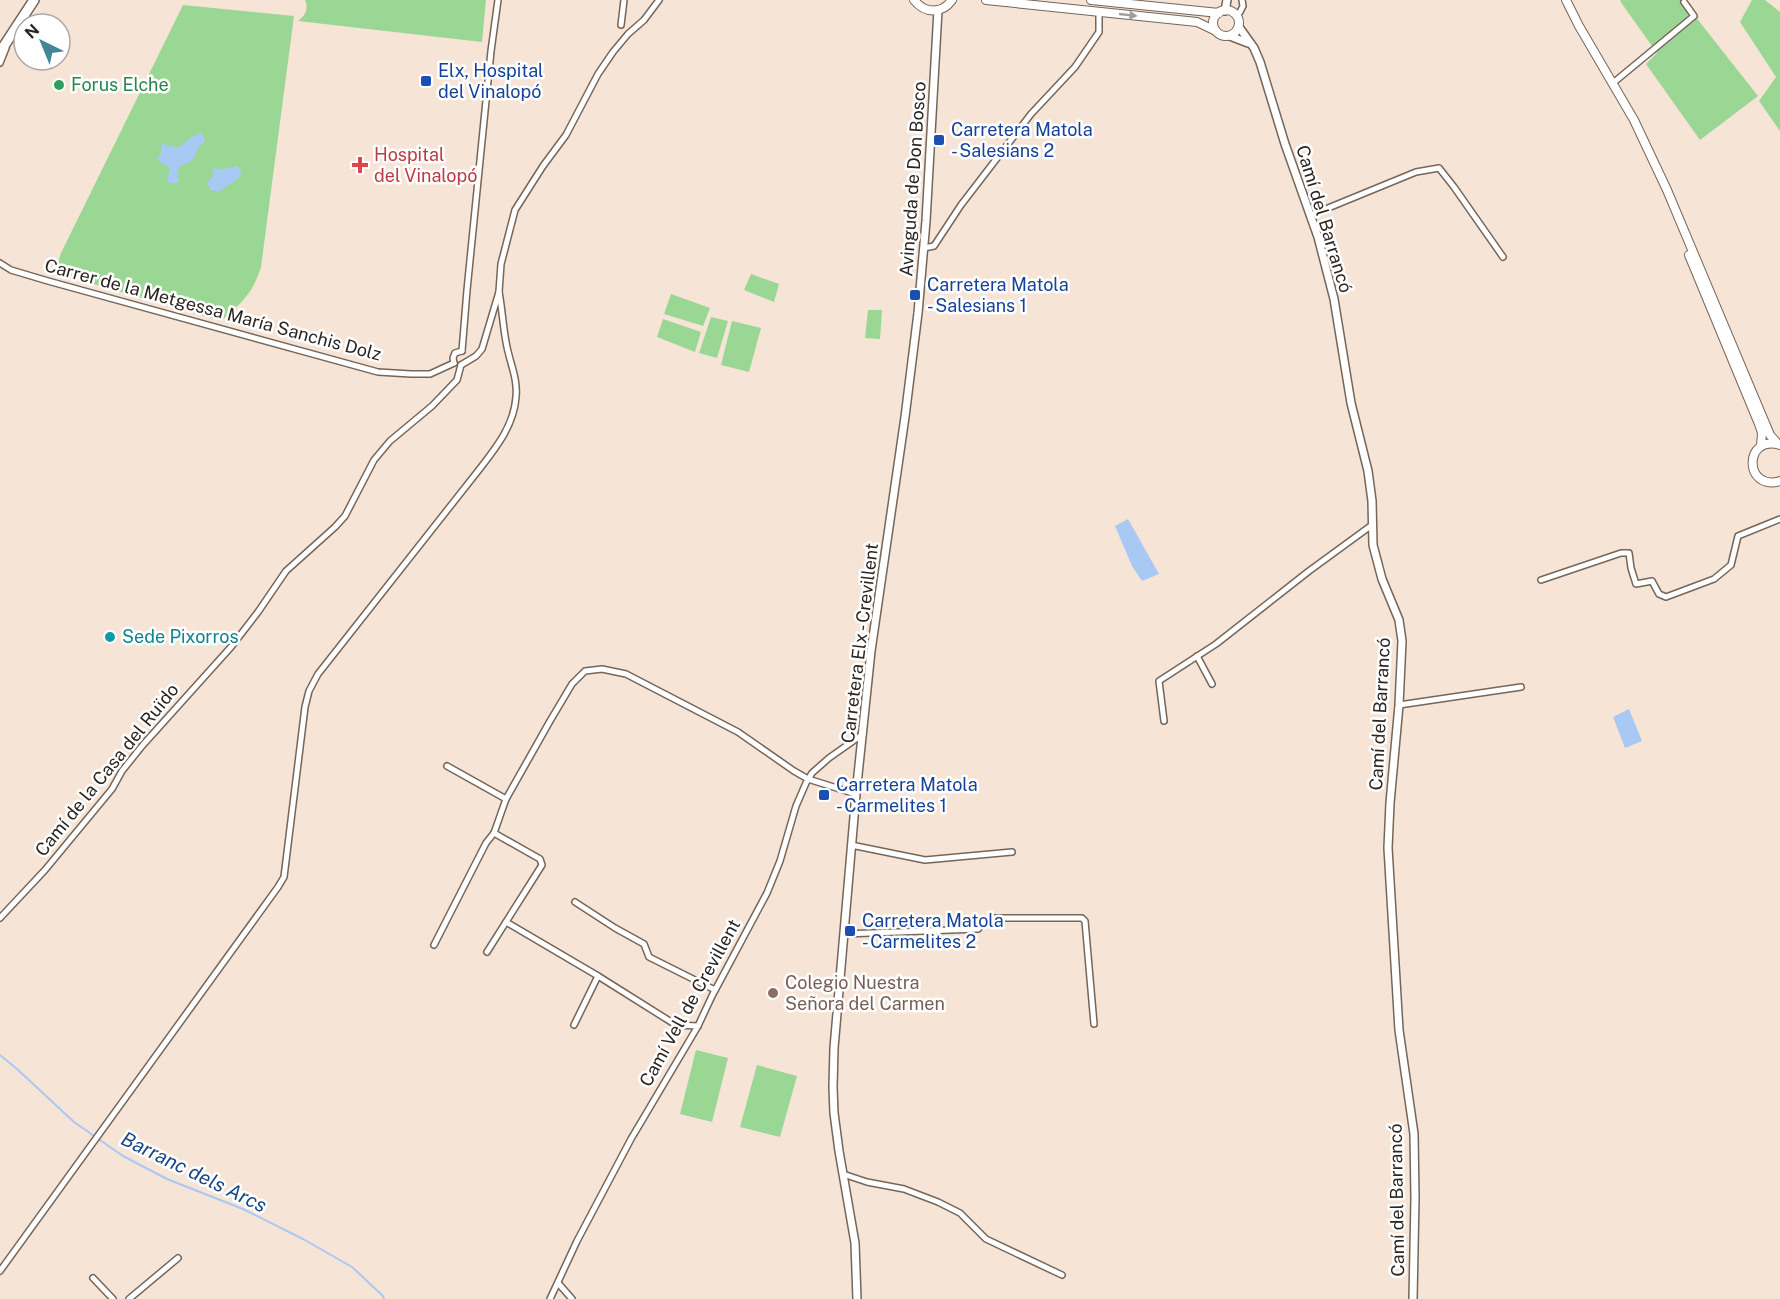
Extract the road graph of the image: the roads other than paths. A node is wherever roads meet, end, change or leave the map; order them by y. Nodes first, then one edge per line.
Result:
1 (498, 0) edge
2 (624, 0) edge
3 (659, 0) edge
4 (914, 0) edge
5 (952, 0) edge
6 (986, 0) edge
7 (1091, 0) edge
8 (1227, 0) edge
9 (1242, 0) edge
10 (34, 1) edge
11 (1100, 1) edge
12 (1684, 2) dead end
13 (1566, 3) edge
14 (938, 10) junction
15 (1099, 12) junction
16 (1222, 12) junction
17 (1236, 15) junction
18 (621, 25) dead end
19 (1239, 27) junction
20 (1216, 31) junction
21 (1230, 36) junction
22 (7, 41) junction
23 (1250, 44) junction
24 (0, 52) edge
25 (0, 63) edge
26 (1613, 83) junction
27 (1649, 153) junction
28 (1311, 215) junction
29 (924, 248) junction
30 (1503, 257) dead end
31 (0, 263) edge
32 (499, 292) junction
33 (462, 351) junction
34 (467, 361) junction
35 (454, 363) junction
36 (461, 365) junction
37 (1779, 445) edge
38 (1761, 446) junction
39 (899, 456) joint
40 (1780, 481) edge
41 (1780, 519) edge
42 (1372, 525) junction
43 (1541, 580) dead end
44 (1197, 656) junction
45 (1212, 684) dead end
46 (1521, 687) dead end
47 (1400, 705) junction
48 (1164, 721) dead end
49 (863, 734) junction
50 (447, 766) dead end
51 (808, 779) junction
52 (856, 794) junction
53 (506, 799) junction
54 (494, 833) junction
55 (851, 845) junction
56 (1012, 852) dead end
57 (575, 902) dead end
58 (0, 918) edge
59 (506, 922) junction
60 (844, 934) junction
61 (434, 945) dead end
62 (487, 952) dead end
63 (598, 976) junction
64 (715, 990) junction
65 (1094, 1024) dead end
66 (574, 1025) dead end
67 (698, 1026) junction
68 (843, 1174) junction
69 (178, 1258) dead end
70 (0, 1271) edge
71 (1062, 1275) dead end
72 (93, 1278) dead end
73 (558, 1283) junction
74 (113, 1299) edge
75 (129, 1299) edge
76 (550, 1299) edge
77 (572, 1299) edge
78 (857, 1299) edge
79 (1413, 1299) edge

1 - 33 street
2 - 18 street
3 - 32 street
4 - 14 main road
5 - 14 main road
6 - 15 main road
7 - 11 main road
8 - 16 street
9 - 17 street
10 - 22 highway
11 - 16 main road
12 - 26 street
13 - 26 main road
14 - 29 street, Avinguda de Don Bosco
15 -> 20 main road
15 - 29 street
16 - 17 main road
16 - 20 main road
17 - 19 main road
19 - 21 main road
19 - 23 street, Camí del Barrancó
20 - 21 main road
21 - 23 street
22 - 24 highway
22 - 25 street
23 - 28 street, Camí del Barrancó
26 - 27 main road
27 - 37 main road
27 - 38 main road
28 - 30 street
28 - 42 street, Camí del Barrancó
29 - 39 street, Avinguda de Don Bosco
31 - 35 street, Carrer de la Metgessa María Sanchis Dolz
32 - 34 street
32 - 70 street
33 - 34 street
33 - 35 street
34 - 36 street
35 - 36 street
36 - 58 street, Camí de la Casa del Ruïdo
37 - 38 main road
38 - 40 main road
39 - 49 street, Carretera Elx - Crevillent
41 - 43 street
42 - 44 street
42 - 47 street, Camí del Barrancó
44 - 45 street
44 - 48 street
46 - 47 street
47 - 79 street, Camí del Barrancó
49 - 51 street, Camí Vell de Crevillent
49 - 52 street, Carretera Elx - Crevillent
50 - 53 street
51 - 52 street
51 - 53 street
51 - 64 street, Camí Vell de Crevillent
52 - 55 street, Carretera Elx - Crevillent
53 - 54 street
54 - 59 street
54 - 61 street
55 - 56 street
55 - 60 street, Carretera Elx - Crevillent
57 - 64 street
59 - 62 street
59 - 63 street
60 - 65 street
60 - 68 street, Carretera Elx - Crevillent
63 - 66 street
63 - 67 street
64 - 67 street, Camí Vell de Crevillent
67 - 73 street, Camí Vell de Crevillent
68 - 71 street
68 - 78 street, Carretera Elx - Crevillent
69 - 75 street
72 - 74 street
73 - 76 street, Camí Vell de Crevillent
73 - 77 street

